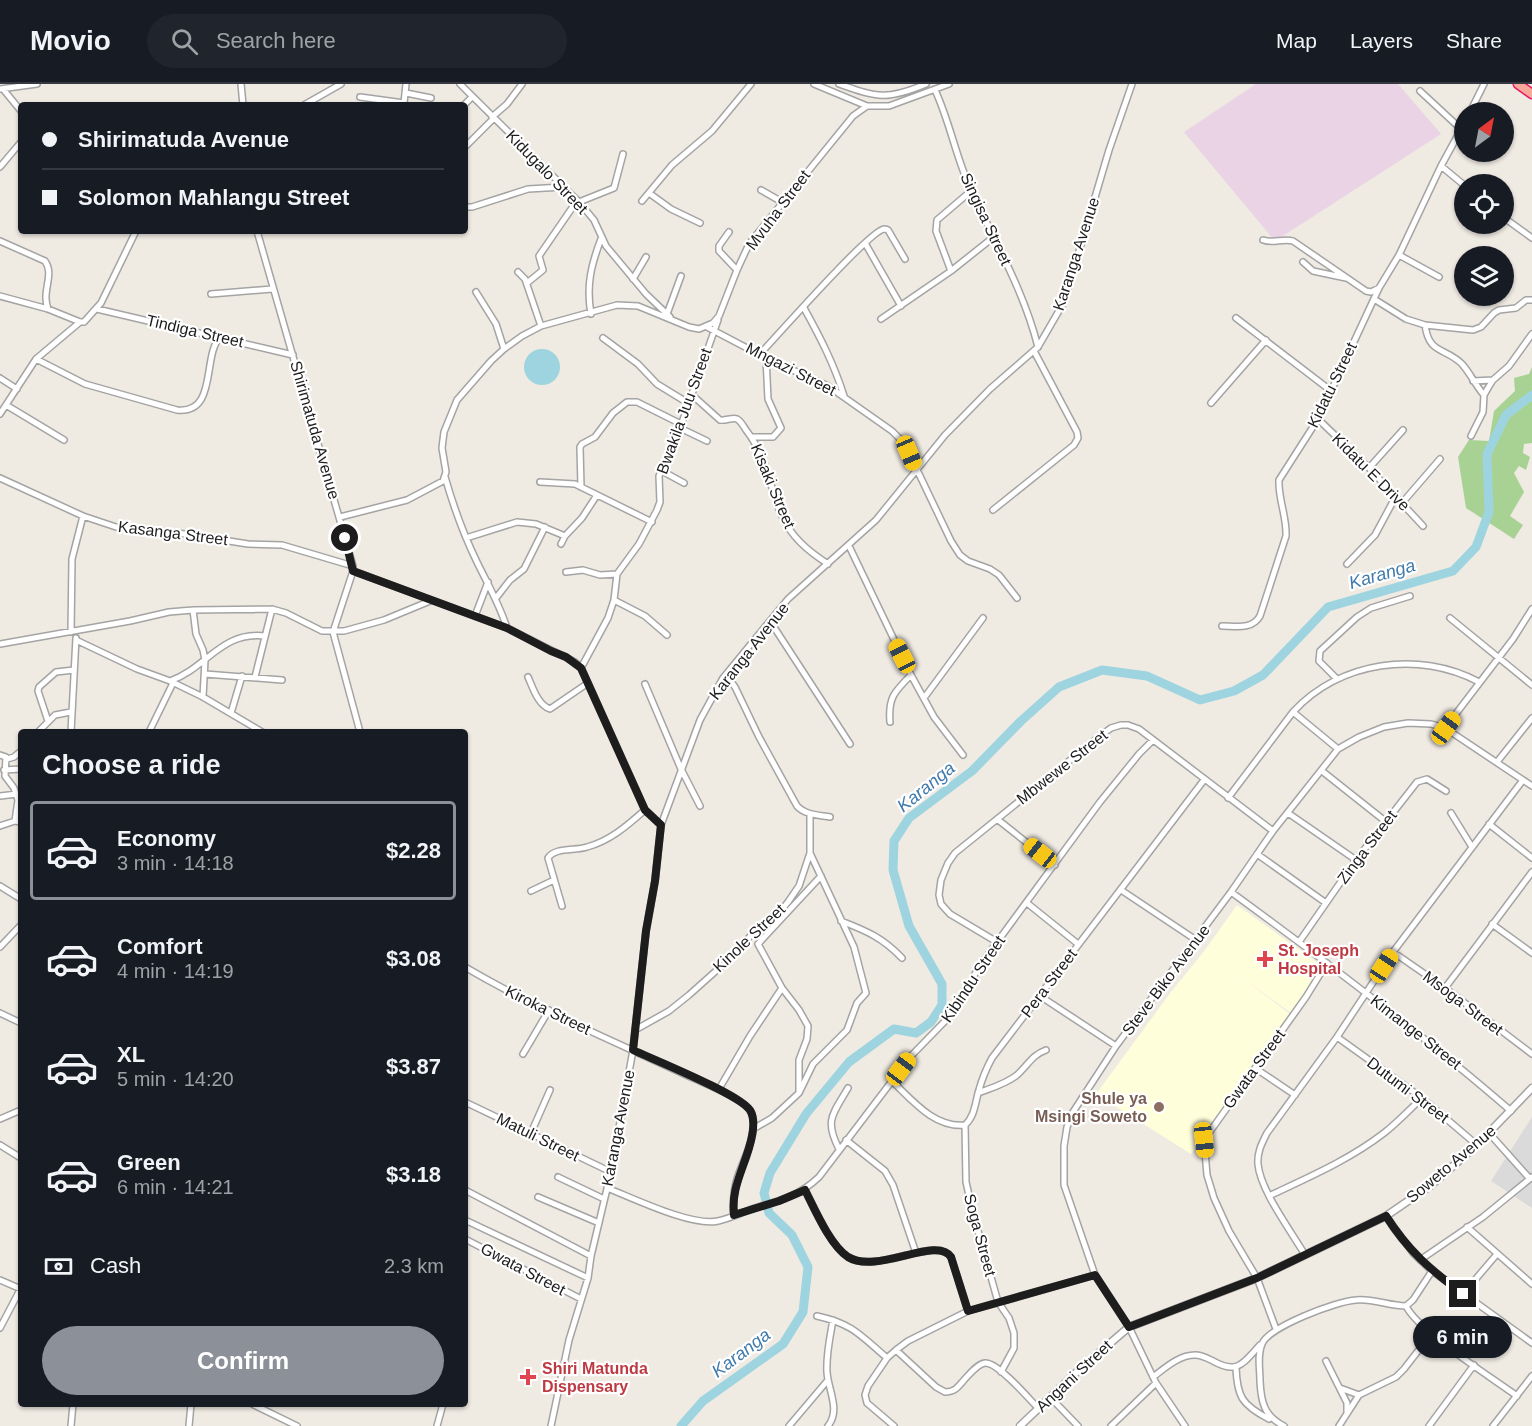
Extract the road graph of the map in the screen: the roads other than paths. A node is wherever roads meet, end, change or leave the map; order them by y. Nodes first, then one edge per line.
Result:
1 (37, 84) edge
2 (241, 84) edge
3 (341, 84) edge
4 (406, 84) edge
5 (460, 84) edge
6 (522, 84) edge
7 (751, 84) edge
8 (814, 84) edge
9 (839, 84) edge
10 (926, 84) edge
11 (949, 84) edge
12 (1132, 84) edge
13 (1484, 84) edge
14 (1518, 84) edge
15 (1, 89) edge
16 (935, 90) junction
17 (1420, 90) dead end
18 (406, 93) junction
19 (1532, 94) edge
20 (360, 97) dead end
21 (472, 97) junction
22 (431, 98) dead end
23 (243, 102) edge
24 (309, 102) edge
25 (391, 102) edge
26 (404, 102) edge
27 (467, 102) edge
28 (1475, 102) edge
29 (867, 106) junction
30 (18, 108) edge
31 (494, 117) junction
32 (1454, 119) edge
33 (1454, 143) edge
34 (468, 144) edge
35 (18, 146) edge
36 (623, 154) dead end
37 (1441, 166) junction
38 (0, 167) edge
39 (1454, 177) edge
40 (563, 188) junction
41 (760, 190) dead end
42 (971, 191) junction
43 (650, 193) junction
44 (577, 200) junction
45 (642, 201) dead end
46 (782, 202) junction
47 (468, 207) edge
48 (700, 223) dead end
49 (1514, 225) edge
50 (729, 232) dead end
51 (135, 234) edge
52 (258, 234) edge
53 (995, 236) junction
54 (1532, 238) edge
55 (601, 239) junction
56 (1263, 240) dead end
57 (0, 241) edge
58 (865, 243) junction
59 (1399, 255) junction
60 (646, 257) dead end
61 (905, 259) dead end
62 (1303, 262) dead end
63 (737, 270) junction
64 (951, 271) junction
65 (518, 272) dead end
66 (681, 276) dead end
67 (1439, 277) dead end
68 (633, 279) junction
69 (1348, 279) junction
70 (527, 283) junction
71 (1379, 288) junction
72 (272, 289) junction
73 (476, 292) dead end
74 (211, 294) dead end
75 (0, 296) edge
76 (1374, 299) junction
77 (1532, 300) edge
78 (901, 306) junction
79 (804, 308) junction
80 (48, 309) junction
81 (98, 309) junction
82 (591, 314) junction
83 (667, 314) junction
84 (719, 316) junction
85 (1236, 318) dead end
86 (881, 319) dead end
87 (673, 320) junction
88 (80, 322) junction
89 (1425, 325) junction
90 (541, 327) junction
91 (707, 327) junction
92 (714, 331) junction
93 (1532, 334) edge
94 (220, 337) junction
95 (603, 338) dead end
96 (1266, 340) junction
97 (504, 349) junction
98 (1036, 349) junction
99 (293, 355) junction
100 (763, 356) junction
101 (36, 359) junction
102 (0, 378) edge
103 (1493, 380) junction
104 (1473, 381) junction
105 (17, 389) junction
106 (1330, 390) junction
107 (691, 394) junction
108 (1484, 395) junction
109 (844, 396) junction
110 (688, 403) junction
111 (1211, 403) dead end
112 (6, 405) junction
113 (0, 414) edge
114 (1317, 419) junction
115 (681, 426) junction
116 (1402, 430) dead end
117 (1471, 436) dead end
118 (752, 437) junction
119 (64, 440) dead end
120 (706, 441) dead end
121 (1440, 459) dead end
122 (1369, 468) junction
123 (917, 470) junction
124 (662, 471) junction
125 (445, 477) junction
126 (0, 478) edge
127 (540, 482) dead end
128 (684, 483) dead end
129 (581, 487) junction
130 (597, 495) junction
131 (1396, 496) junction
132 (1402, 503) junction
133 (993, 510) dead end
134 (83, 516) junction
135 (340, 518) junction
136 (652, 522) junction
137 (1423, 526) dead end
138 (544, 528) junction
139 (565, 536) junction
140 (466, 537) junction
141 (561, 544) dead end
142 (849, 546) junction
143 (828, 564) junction
144 (1347, 564) dead end
145 (353, 569) junction
146 (566, 572) dead end
147 (617, 574) junction
148 (488, 582) junction
149 (1410, 596) dead end
150 (496, 598) junction
151 (1017, 598) dead end
152 (614, 600) junction
153 (430, 601) junction
154 (272, 609) junction
155 (193, 610) junction
156 (1531, 611) edge
157 (475, 616) junction
158 (983, 618) dead end
159 (1450, 618) dead end
160 (770, 621) junction
161 (1222, 626) dead end
162 (507, 628) junction
163 (74, 631) junction
164 (333, 632) junction
165 (668, 635) dead end
166 (265, 636) junction
167 (76, 640) junction
168 (0, 644) edge
169 (1500, 657) junction
170 (205, 660) junction
171 (581, 668) junction
172 (74, 670) junction
173 (206, 674) junction
174 (726, 675) junction
175 (911, 675) junction
176 (242, 676) junction
177 (255, 677) junction
178 (528, 677) dead end
179 (1337, 679) junction
180 (282, 680) dead end
181 (171, 682) junction
182 (588, 682) junction
183 (1479, 682) junction
184 (645, 684) dead end
185 (1532, 685) edge
186 (203, 697) junction
187 (924, 698) junction
188 (71, 712) junction
189 (1293, 712) junction
190 (231, 713) junction
191 (1532, 718) edge
192 (48, 721) junction
193 (890, 722) dead end
194 (1446, 728) junction
195 (41, 729) edge
196 (70, 729) edge
197 (151, 729) edge
198 (257, 729) edge
199 (359, 729) edge
200 (1153, 740) junction
201 (850, 744) dead end
202 (1338, 749) junction
203 (18, 754) edge
204 (0, 755) edge
205 (963, 755) dead end
206 (7, 759) junction
207 (1497, 762) junction
208 (18, 769) edge
209 (681, 769) junction
210 (4, 770) junction
211 (1322, 771) junction
212 (1204, 780) junction
213 (1523, 780) junction
214 (1532, 786) edge
215 (1446, 791) dead end
216 (18, 792) edge
217 (0, 796) edge
218 (1227, 798) junction
219 (700, 806) dead end
220 (645, 810) junction
221 (1288, 813) junction
222 (1451, 813) dead end
223 (810, 814) junction
224 (830, 817) dead end
225 (997, 819) junction
226 (1385, 821) junction
227 (18, 822) edge
228 (1489, 824) junction
229 (661, 825) junction
230 (0, 826) edge
231 (1273, 831) junction
232 (1472, 847) junction
233 (810, 853) junction
234 (1257, 854) junction
235 (1532, 858) edge
236 (1356, 860) junction
237 (1055, 865) junction
238 (1532, 873) edge
239 (821, 876) junction
240 (554, 880) junction
241 (0, 886) edge
242 (1121, 890) junction
243 (531, 891) dead end
244 (1232, 892) junction
245 (18, 897) edge
246 (1027, 903) junction
247 (1326, 903) junction
248 (562, 906) dead end
249 (841, 921) junction
250 (1492, 924) junction
251 (18, 929) edge
252 (1196, 940) junction
253 (997, 942) junction
254 (1299, 942) junction
255 (1078, 944) junction
256 (0, 948) edge
257 (1394, 952) junction
258 (1532, 953) edge
259 (902, 958) dead end
260 (1327, 963) junction
261 (468, 969) edge
262 (782, 988) junction
263 (1444, 988) junction
264 (1366, 994) junction
265 (1040, 996) junction
266 (549, 1010) junction
267 (0, 1013) edge
268 (18, 1022) edge
269 (635, 1030) junction
270 (1337, 1037) junction
271 (1116, 1046) junction
272 (633, 1050) junction
273 (1046, 1050) dead end
274 (523, 1054) dead end
275 (1532, 1054) edge
276 (1255, 1068) junction
277 (892, 1081) junction
278 (848, 1088) dead end
279 (1532, 1088) edge
280 (719, 1089) junction
281 (550, 1090) dead end
282 (799, 1092) junction
283 (978, 1093) junction
284 (1295, 1095) junction
285 (1422, 1098) junction
286 (468, 1103) edge
287 (18, 1111) edge
288 (1511, 1111) junction
289 (0, 1119) edge
290 (965, 1125) junction
291 (753, 1129) junction
292 (1489, 1133) junction
293 (531, 1134) junction
294 (846, 1140) junction
295 (0, 1145) edge
296 (1477, 1145) junction
297 (839, 1149) junction
298 (18, 1156) edge
299 (611, 1172) junction
300 (558, 1178) dead end
301 (1531, 1178) edge
302 (607, 1188) junction
303 (805, 1190) junction
304 (468, 1192) edge
305 (1269, 1196) junction
306 (538, 1197) dead end
307 (604, 1199) junction
308 (734, 1215) junction
309 (1386, 1216) junction
310 (468, 1221) edge
311 (598, 1223) junction
312 (1467, 1227) junction
313 (468, 1241) edge
314 (916, 1253) junction
315 (1497, 1254) junction
316 (1305, 1255) junction
317 (591, 1256) junction
318 (1420, 1260) junction
319 (1432, 1271) junction
320 (1095, 1275) junction
321 (588, 1278) junction
322 (1257, 1278) junction
323 (0, 1280) edge
324 (1532, 1282) edge
325 (18, 1288) edge
326 (1463, 1294) junction
327 (18, 1295) edge
328 (581, 1299) junction
329 (998, 1302) junction
330 (1406, 1306) junction
331 (968, 1311) junction
332 (817, 1316) dead end
333 (833, 1320) junction
334 (1129, 1327) junction
335 (0, 1328) edge
336 (1276, 1329) junction
337 (1431, 1333) junction
338 (1532, 1343) edge
339 (1261, 1344) junction
340 (896, 1350) junction
341 (887, 1358) junction
342 (1326, 1361) dead end
343 (1474, 1365) junction
344 (1236, 1367) junction
345 (1001, 1371) junction
346 (1153, 1377) junction
347 (828, 1380) junction
348 (1531, 1380) edge
349 (1156, 1383) junction
350 (1340, 1388) junction
351 (1359, 1395) junction
352 (1517, 1396) junction
353 (1050, 1397) junction
354 (73, 1407) edge
355 (191, 1407) edge
356 (258, 1407) edge
357 (442, 1407) edge
358 (1038, 1408) junction
359 (1347, 1412) junction
360 (1178, 1418) junction
361 (1274, 1421) junction
362 (71, 1425) edge
363 (1432, 1425) edge
364 (78, 1426) edge
365 (189, 1426) edge
366 (297, 1426) edge
367 (437, 1426) edge
368 (551, 1426) edge
369 (789, 1426) edge
370 (828, 1426) edge
371 (894, 1426) edge
372 (1020, 1426) edge
373 (1078, 1426) edge
374 (1111, 1426) edge
375 (1174, 1426) edge
376 (1185, 1426) edge
377 (1284, 1426) edge
378 (1339, 1426) edge
379 (1493, 1426) edge

1 - 15 street
2 - 23 street
3 - 24 street
4 - 18 street
5 - 21 street, Kidugalo Street
6 - 31 street
7 - 43 street
8 - 29 street
9 - 10 street
11 - 16 street
12 - 98 street, Karanga Avenue
13 - 28 street
14 - 19 highway
15 - 30 street
16 - 29 street
16 - 42 street, Singisa Street
17 - 32 street
18 - 22 street
18 - 26 street
20 - 25 street
21 - 27 street
21 - 31 street, Kidugalo Street
29 - 46 street, Mvuha Street
31 - 34 street
31 - 40 street, Kidugalo Street
33 - 37 street, Kidatu Street
35 - 38 street
36 - 44 street
37 - 39 street
37 - 59 street, Kidatu Street
40 - 44 street, Kidugalo Street
40 - 47 street
41 - 46 street
42 - 53 street, Singisa Street
42 - 64 street
43 - 45 street
43 - 48 street
44 - 55 street, Kidugalo Street
44 - 70 street
46 - 63 street, Mvuha Street
49 - 54 street
50 - 63 street
51 - 81 street
52 - 72 street, Shirimatuda Avenue
53 - 64 street
53 - 98 street, Singisa Street
55 - 68 street, Kidugalo Street
55 - 82 street
56 - 69 street
57 - 80 street
58 - 61 street
58 - 78 street
58 - 79 street
59 - 67 street
59 - 71 street, Kidatu Street
60 - 68 street
62 - 69 street
63 - 84 street, Mvuha Street
64 - 78 street
65 - 70 street
66 - 83 street
68 - 83 street, Kidugalo Street
69 - 71 street
70 - 90 street
71 - 76 street, Kidatu Street
72 - 74 street
72 - 99 street, Shirimatuda Avenue
73 - 97 street
75 - 80 street
76 - 89 street
76 - 106 street, Kidatu Street
77 - 89 street
78 - 86 street
79 - 100 street
79 - 109 street
80 - 88 street
81 - 88 street
81 - 94 street, Tindiga Street
82 - 87 street
82 - 90 street
83 - 87 street, Kidugalo Street
84 - 91 street, Mvuha Street
84 - 92 street, Bwakila Juu Street
85 - 96 street
87 - 91 street
88 - 101 street
89 - 104 street
90 - 97 street
91 - 92 street, Mngazi Street
92 - 100 street, Mngazi Street
92 - 107 street, Bwakila Juu Street
93 - 103 street
94 - 99 street, Tindiga Street
94 - 101 street
95 - 110 street
96 - 106 street
96 - 111 street
97 - 125 street
98 - 123 street, Karanga Avenue
98 - 133 street, Singisa Street
99 - 135 street, Shirimatuda Avenue
100 - 109 street, Mngazi Street
100 - 118 street
101 - 105 street
102 - 105 street
103 - 104 street
103 - 108 street
104 - 108 street
105 - 112 street
106 - 114 street, Kidatu Street
107 - 110 street, Bwakila Juu Street
107 - 118 street, Kisaki Street
108 - 117 street
109 - 123 street, Mngazi Street
110 - 115 street, Bwakila Juu Street
112 - 113 street
112 - 119 street
114 - 122 street, Kidatu E Drive
114 - 161 street, Kidatu Street
115 - 120 street
115 - 124 street, Bwakila Juu Street
115 - 129 street
116 - 122 street
118 - 143 street, Kisaki Street
121 - 132 street
122 - 131 street, Kidatu E Drive
123 - 142 street, Karanga Avenue
123 - 151 street, Mngazi Street
124 - 128 street
124 - 136 street, Bwakila Juu Street
125 - 135 street
125 - 140 street
126 - 134 street, Kasanga Street
127 - 129 street
129 - 130 street
130 - 136 street
130 - 139 street
131 - 132 street, Kidatu E Drive
131 - 144 street
132 - 137 street, Kidatu E Drive
134 - 145 street, Kasanga Street
134 - 163 street
135 - 145 street, Shirimatuda Avenue
136 - 147 street, Bwakila Juu Street
138 - 139 street
138 - 140 street
138 - 150 street
139 - 141 street
140 - 148 street
142 - 143 street, Karanga Avenue
142 - 175 street
143 - 160 street, Karanga Avenue
145 - 153 street, Kasanga Street
145 - 164 street
146 - 147 street
147 - 152 street, Bwakila Juu Street
148 - 150 street
148 - 157 street
149 - 179 street
150 - 162 street
152 - 165 street
152 - 171 street, Bwakila Juu Street
153 - 157 street, Kasanga Street
153 - 164 street
154 - 155 street
154 - 164 street
154 - 166 street
155 - 163 street
155 - 170 street
156 - 169 street
157 - 162 street, Kasanga Street
158 - 187 street
159 - 169 street
160 - 174 street, Karanga Avenue
160 - 201 street
162 - 171 street, Kasanga Street
163 - 167 street
163 - 168 street
164 - 199 street
166 - 170 street
166 - 177 street
167 - 172 street
167 - 181 street
169 - 183 street
169 - 185 street
170 - 173 street
170 - 181 street
171 - 182 street
172 - 188 street
172 - 192 street
173 - 176 street
173 - 186 street
174 - 209 street, Karanga Avenue
174 - 223 street
175 - 187 street
175 - 193 street
176 - 177 street
176 - 190 street
177 - 180 street
178 - 182 street
179 - 183 street
179 - 189 street
181 - 186 street
181 - 197 street
182 - 220 street
183 - 194 street
184 - 209 street
186 - 190 street
187 - 205 street
188 - 192 street
188 - 196 street
189 - 202 street
189 - 218 street
190 - 198 street
191 - 207 street
192 - 195 street
194 - 202 street, Steve Biko Avenue
194 - 207 street, Steve Biko Avenue
200 - 212 street, Mbwewe Street
200 - 225 street, Mbwewe Street
200 - 237 street, Kibindu Street
202 - 211 street, Steve Biko Avenue
203 - 206 street
204 - 206 street
206 - 210 street
207 - 213 street, Steve Biko Avenue
208 - 210 street
209 - 219 street
209 - 229 street, Karanga Avenue
210 - 216 street
211 - 221 street, Steve Biko Avenue
211 - 226 street
212 - 218 street, Mbwewe Street
212 - 242 street, Pera Street
213 - 214 street, Steve Biko Avenue
213 - 228 street
215 - 226 street, Zinga Street
216 - 217 street
216 - 227 street
218 - 231 street, Mbwewe Street
220 - 229 street
220 - 240 street
221 - 231 street, Steve Biko Avenue
221 - 236 street
222 - 232 street
223 - 224 street
223 - 233 street, Kinole Street
225 - 237 street
225 - 253 street, Mbwewe Street
226 - 236 street, Zinga Street
227 - 230 street
228 - 232 street
228 - 235 street
229 - 269 street, Karanga Avenue
231 - 234 street, Steve Biko Avenue
232 - 257 street
233 - 239 street
233 - 269 street, Kinole Street
234 - 244 street, Steve Biko Avenue
234 - 247 street
236 - 247 street, Zinga Street
237 - 246 street, Kibindu Street
238 - 250 street
239 - 249 street
239 - 262 street
240 - 243 street
240 - 248 street
241 - 245 street
242 - 252 street
242 - 255 street, Pera Street
244 - 252 street, Steve Biko Avenue
244 - 254 street, Kimange Street
246 - 253 street, Kibindu Street
246 - 255 street
247 - 254 street, Zinga Street
249 - 259 street
249 - 282 street
250 - 258 street
250 - 263 street
251 - 256 street
252 - 271 street, Steve Biko Avenue
253 - 277 street, Kibindu Street
254 - 260 street, Kimange Street
255 - 265 street, Pera Street
257 - 263 street, Msoga Street
257 - 264 street
260 - 264 street, Kimange Street
260 - 276 street, Gwata Street
261 - 266 street, Kiroka Street
262 - 280 street
262 - 282 street
263 - 275 street, Msoga Street
264 - 270 street
264 - 288 street, Kimange Street
265 - 271 street
265 - 283 street, Pera Street
266 - 272 street, Kiroka Street
266 - 274 street
267 - 268 street
269 - 272 street, Karanga Avenue
270 - 284 street
270 - 285 street, Dutumi Street
271 - 320 street, Steve Biko Avenue
272 - 280 street, Kiroka Street
272 - 299 street, Karanga Avenue
273 - 283 street
276 - 284 street
276 - 322 street, Gwata Street
277 - 290 street
277 - 294 street, Kibindu Street
278 - 297 street
279 - 288 street, Soweto Avenue
280 - 291 street, Kiroka Street
281 - 293 street
282 - 291 street
283 - 290 street, Pera Street
284 - 305 street
285 - 296 street, Dutumi Street
285 - 305 street
286 - 293 street, Matuli Street
287 - 289 street
288 - 292 street, Soweto Avenue
290 - 329 street, Soga Street
291 - 308 street
292 - 296 street, Soweto Avenue
292 - 301 street
293 - 299 street, Matuli Street
294 - 297 street, Kibindu Street
294 - 314 street
295 - 298 street
296 - 309 street, Soweto Avenue
297 - 303 street, Kibindu Street
299 - 302 street, Karanga Avenue
300 - 307 street
301 - 312 street
302 - 307 street, Karanga Avenue
302 - 308 street
303 - 308 street, Kibindu Street
303 - 314 street
304 - 317 street
305 - 316 street
306 - 311 street
307 - 311 street, Karanga Avenue
309 - 316 street, Soweto Avenue
309 - 318 street
310 - 321 street
311 - 317 street, Karanga Avenue
312 - 315 street
312 - 318 street
313 - 328 street, Gwata Street
314 - 331 street
315 - 324 street
315 - 326 street
316 - 322 street, Soweto Avenue
317 - 321 street, Karanga Avenue
318 - 319 street
319 - 326 street
319 - 330 street
320 - 329 street
320 - 334 street, Steve Biko Avenue
321 - 328 street, Karanga Avenue
322 - 334 street, Soweto Avenue
322 - 336 street, Gwata Street
323 - 325 street
326 - 338 street
327 - 335 street
328 - 368 street, Karanga Avenue
329 - 331 street
329 - 345 street, Soga Street
330 - 336 street
330 - 337 street
331 - 340 street
332 - 333 street
333 - 341 street
333 - 347 street
334 - 346 street, Steve Biko Avenue
334 - 353 street, Angani Street
336 - 339 street
337 - 343 street
337 - 351 street
339 - 344 street
339 - 361 street
340 - 341 street
340 - 345 street
341 - 371 street
342 - 350 street
343 - 352 street
343 - 363 street
344 - 346 street
344 - 361 street
345 - 358 street
346 - 349 street, Steve Biko Avenue
347 - 369 street
347 - 370 street
348 - 352 street
349 - 360 street, Steve Biko Avenue
349 - 374 street
350 - 351 street
350 - 359 street
351 - 359 street
352 - 379 street
353 - 358 street, Angani Street
353 - 373 street
354 - 362 street
355 - 365 street
356 - 366 street
357 - 367 street
358 - 372 street, Angani Street
359 - 378 street
360 - 375 street
360 - 376 street, Steve Biko Avenue
361 - 377 street
362 - 364 street

